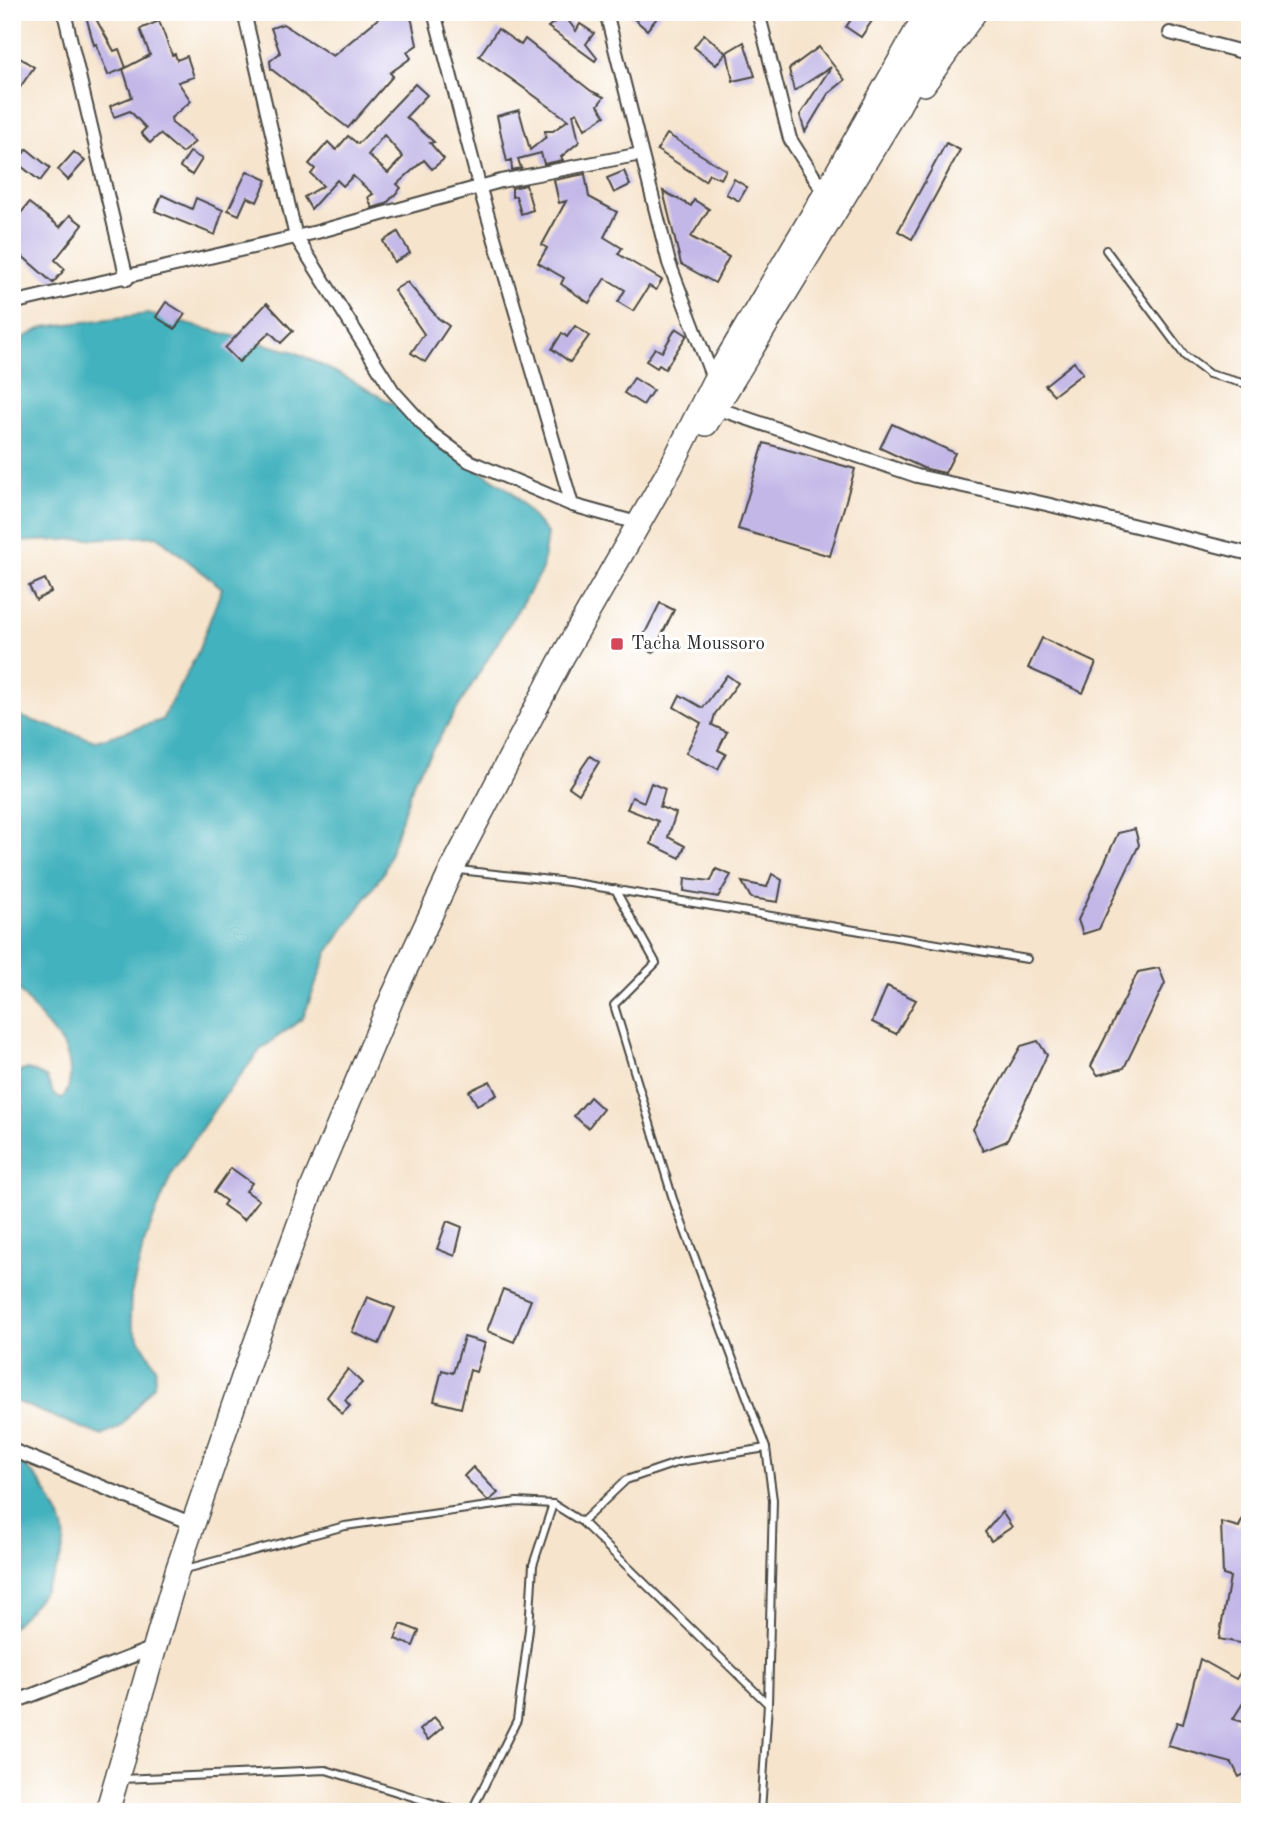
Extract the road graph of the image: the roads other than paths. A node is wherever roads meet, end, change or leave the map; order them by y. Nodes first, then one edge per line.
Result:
1 (64, 12) edge
2 (244, 12) edge
3 (434, 12) edge
4 (606, 12) edge
5 (758, 12) edge
6 (950, 12) edge
7 (975, 12) edge
8 (920, 18) edge
9 (1170, 33) dead end
10 (1250, 54) edge
11 (893, 117) junction
12 (641, 154) junction
13 (480, 189) junction
14 (825, 194) junction
15 (296, 237) junction
16 (1107, 250) dead end
17 (127, 279) junction
18 (12, 303) edge
19 (713, 381) junction
20 (1250, 385) edge
21 (716, 408) junction
22 (671, 467) junction
23 (572, 505) junction
24 (637, 523) junction
25 (1250, 554) edge
26 (452, 869) junction
27 (615, 889) junction
28 (1027, 958) dead end
29 (766, 1448) junction
30 (12, 1450) edge
31 (553, 1504) junction
32 (582, 1522) junction
33 (193, 1524) junction
34 (177, 1571) junction
35 (153, 1648) junction
36 (12, 1703) edge
37 (768, 1704) junction
38 (117, 1779) junction
39 (107, 1812) edge
40 (461, 1812) edge
41 (471, 1812) edge
42 (761, 1812) edge

1 - 17 street
2 - 15 street
3 - 13 street
4 - 12 street
5 - 14 street
6 - 11 highway
7 - 11 highway
8 - 14 highway
9 - 10 street
11 - 21 highway
12 - 13 street
12 - 19 street
13 - 15 street
13 - 23 street
14 - 19 highway
15 - 17 street
15 - 23 street
16 - 20 lane
17 - 18 street
19 - 22 highway
21 - 22 highway
21 - 25 street
22 - 24 highway
23 - 24 street
24 - 26 highway
26 - 27 lane
26 - 33 highway
27 - 28 lane
27 - 29 lane
29 - 32 lane
29 - 37 lane
30 - 33 street
31 - 32 lane
31 - 34 lane
31 - 41 lane
32 - 37 lane
33 - 34 highway
34 - 35 highway
35 - 36 street
35 - 38 highway
37 - 42 lane
38 - 39 highway
38 - 40 lane

